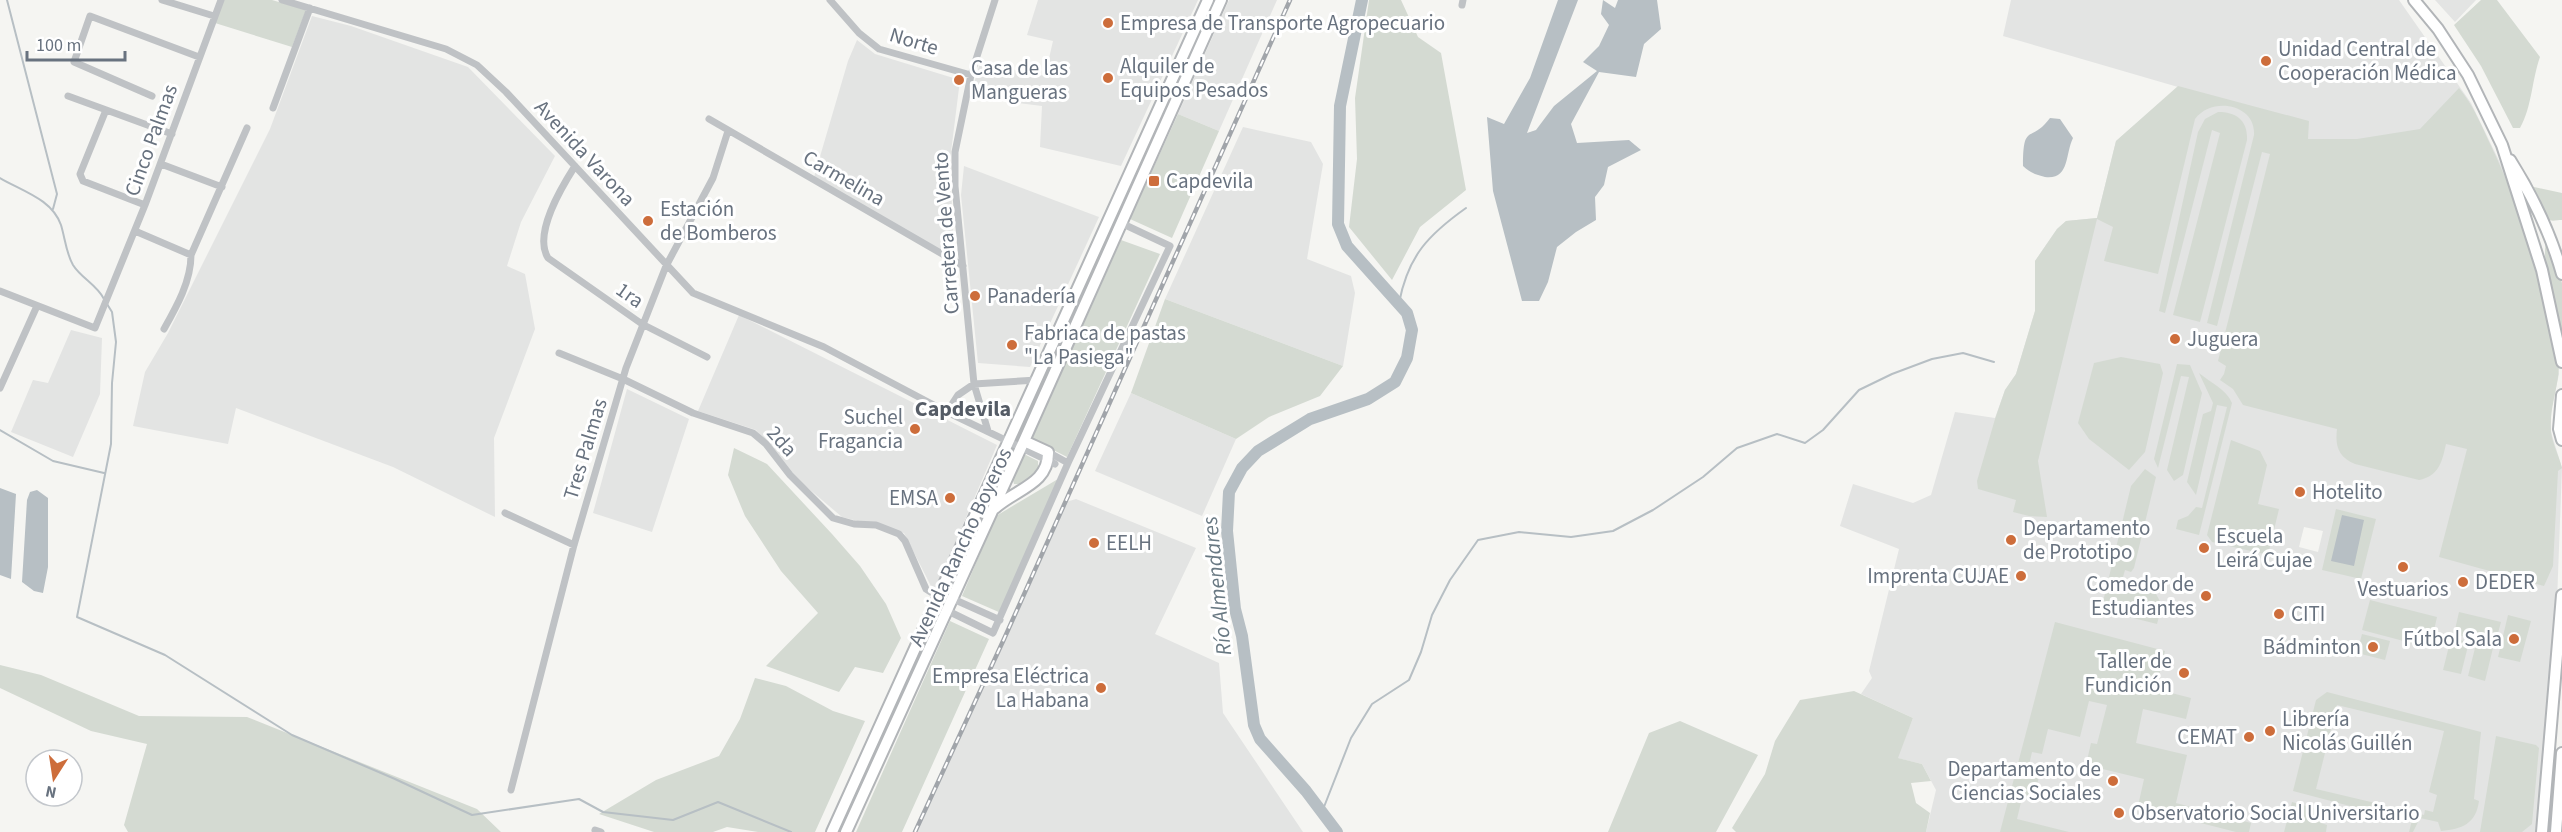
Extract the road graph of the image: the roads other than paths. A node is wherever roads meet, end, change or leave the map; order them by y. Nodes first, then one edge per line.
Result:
1 (162, 0) edge
2 (221, 0) edge
3 (282, 0) edge
4 (830, 0) edge
5 (995, 0) edge
6 (1208, 0) edge
7 (1221, 0) edge
8 (2414, 0) edge
9 (301, 3) edge
10 (310, 8) junction
11 (214, 16) junction
12 (199, 57) junction
13 (971, 75) junction
14 (68, 96) dead end
15 (152, 96) dead end
16 (273, 108) dead end
17 (106, 110) junction
18 (709, 119) dead end
19 (247, 128) dead end
20 (728, 130) junction
21 (172, 134) junction
22 (2504, 149) junction
23 (161, 164) junction
24 (575, 166) junction
25 (222, 187) junction
26 (145, 205) junction
27 (1121, 223) junction
28 (135, 231) junction
29 (2547, 233) junction
30 (191, 255) junction
31 (666, 266) junction
32 (963, 266) junction
33 (2542, 270) junction
34 (2562, 274) edge
35 (0, 291) edge
36 (37, 306) junction
37 (642, 324) junction
38 (164, 329) dead end
39 (559, 353) dead end
40 (707, 357) dead end
41 (2562, 362) edge
42 (623, 379) junction
43 (1037, 380) junction
44 (974, 384) junction
45 (0, 388) edge
46 (2562, 395) edge
47 (947, 412) junction
48 (988, 431) junction
49 (2562, 440) edge
50 (1009, 441) junction
51 (1022, 444) junction
52 (1049, 461) junction
53 (1068, 463) junction
54 (505, 513) dead end
55 (989, 515) junction
56 (574, 545) junction
57 (2562, 595) edge
58 (937, 596) junction
59 (951, 598) junction
60 (946, 610) junction
61 (1000, 620) junction
62 (2551, 736) junction
63 (2562, 739) edge
64 (2562, 753) edge
65 (511, 789) dead end
66 (832, 832) edge
67 (846, 832) edge
68 (2542, 832) edge
69 (2556, 832) edge

1 - 11 street
2 - 11 street, Cinco Palmas
3 - 9 street, Avenida Varona
4 - 13 street, Norte
5 - 13 street, Carretera de Vento
6 - 43 highway, Avenida Rancho Boyeros
7 - 27 highway, Avenida Rancho Boyeros
8 - 22 highway
9 - 10 street, Avenida Varona
10 - 16 street
10 - 24 street, Avenida Varona
11 - 12 street, Cinco Palmas
12 - 15 street
12 - 21 street, Cinco Palmas
13 - 32 street, Carretera de Vento
14 - 17 street
17 - 21 street
17 - 26 street
18 - 20 street, Carmelina
19 - 25 street
20 - 31 street, Tres Palmas
20 - 32 street, Carmelina
21 - 23 street, Cinco Palmas
22 - 29 highway
22 - 33 highway
23 - 25 street
23 - 26 street, Cinco Palmas
24 - 31 street, Avenida Varona
24 - 37 street, 1ra
25 - 30 street
26 - 28 street, Cinco Palmas
27 - 51 highway, Avenida Rancho Boyeros
27 - 53 street
28 - 30 street
28 - 36 street, Cinco Palmas
29 - 33 highway
29 - 34 highway
30 - 38 street
31 - 37 street, Tres Palmas
31 - 47 street, Avenida Varona
32 - 44 street, Carretera de Vento
33 - 41 highway
35 - 36 street
36 - 45 street
37 - 40 street, 1ra
37 - 42 street, Tres Palmas
39 - 42 street, 2da
42 - 56 street, Tres Palmas
42 - 58 street, 2da
43 - 44 street
43 - 50 highway, Avenida Rancho Boyeros
44 - 47 street
44 - 48 street, Carretera de Vento
46 - 49 highway
47 - 48 street, Avenida Varona
48 - 50 street, Avenida Varona
50 - 51 street, Avenida Varona
50 - 58 highway, Avenida Rancho Boyeros
51 - 52 highway
51 - 55 highway, Avenida Rancho Boyeros
52 - 53 street
52 - 53 street
52 - 55 highway
53 - 61 street
54 - 56 street
55 - 59 highway, Avenida Rancho Boyeros
56 - 65 street, Tres Palmas
57 - 62 highway
58 - 66 highway, Avenida Rancho Boyeros
59 - 60 highway, Avenida Rancho Boyeros
59 - 61 street
60 - 61 street
60 - 67 highway, Avenida Rancho Boyeros
62 - 63 highway
62 - 68 highway
64 - 69 highway

